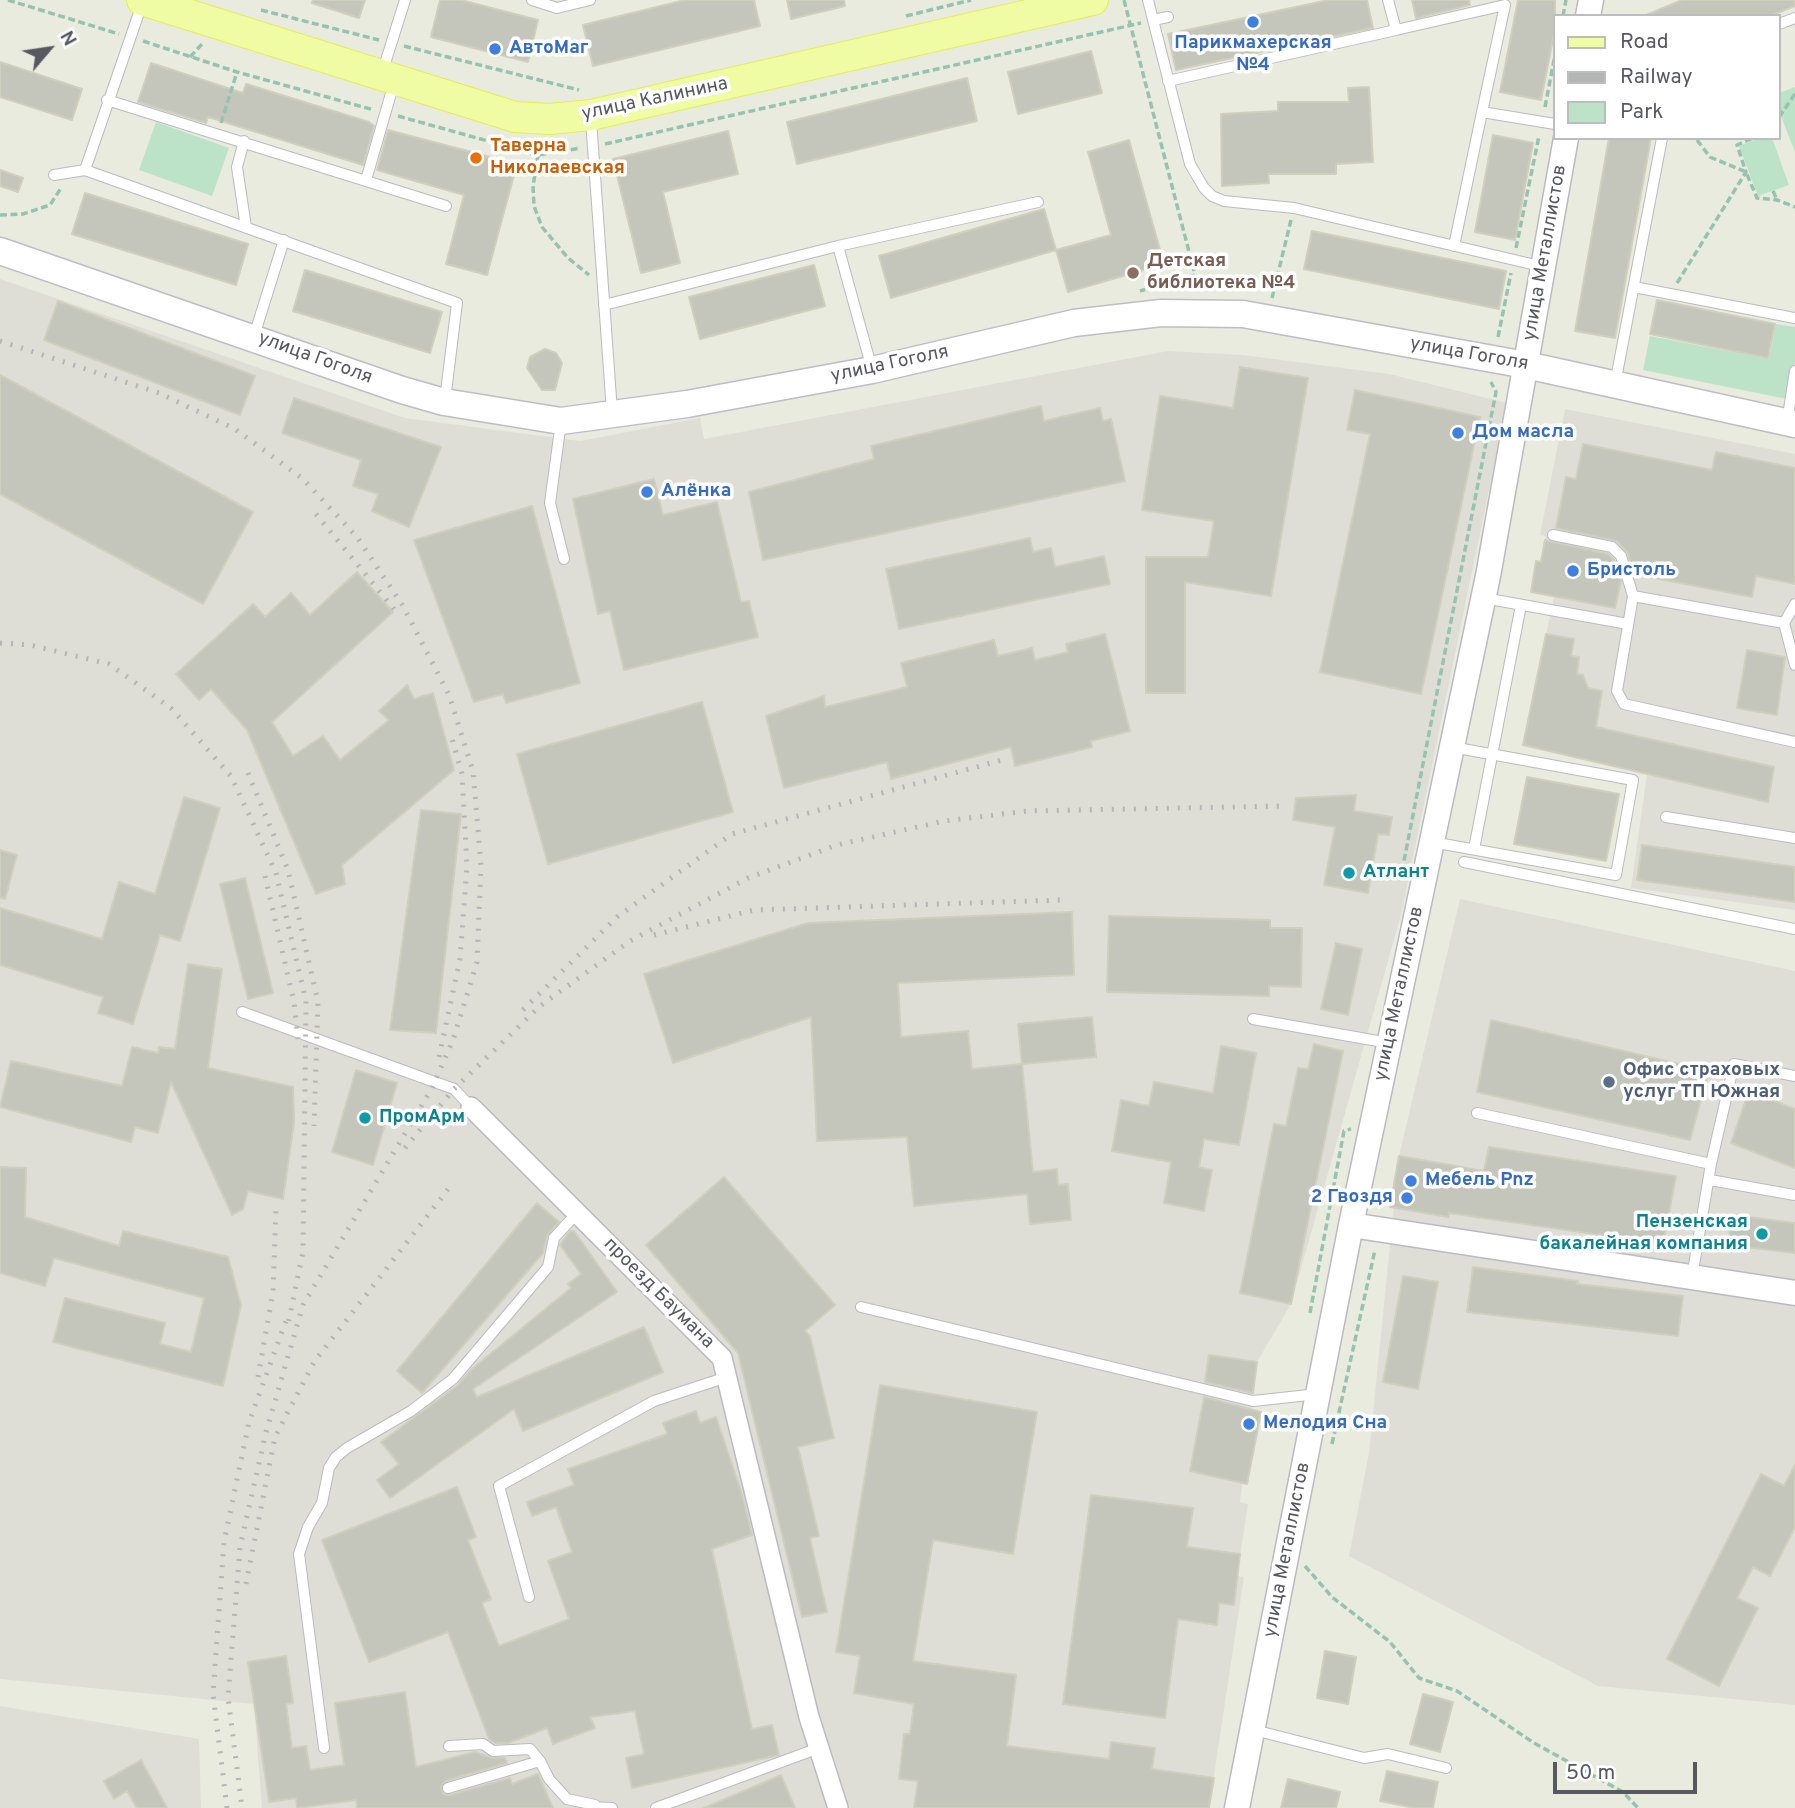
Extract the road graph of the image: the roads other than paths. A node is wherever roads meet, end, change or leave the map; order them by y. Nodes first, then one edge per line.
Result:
1 (143, 0) edge
2 (405, 0) edge
3 (532, 0) edge
4 (590, 0) edge
5 (1093, 0) edge
6 (1149, 0) edge
7 (1388, 0) edge
8 (185, 5) edge
9 (1168, 17) dead end
10 (1153, 20) junction
11 (1396, 30) junction
12 (388, 76) junction
13 (1168, 81) junction
14 (107, 100) junction
15 (590, 104) junction
16 (1482, 112) junction
17 (1554, 124) edge
18 (1566, 140) edge
19 (1662, 140) edge
20 (244, 141) junction
21 (85, 170) junction
22 (54, 175) dead end
23 (366, 180) junction
24 (1038, 202) dead end
25 (446, 206) dead end
26 (246, 227) junction
27 (284, 240) junction
28 (838, 246) junction
29 (1454, 246) junction
30 (0, 251) edge
31 (1544, 267) junction
32 (1634, 287) junction
33 (604, 305) junction
34 (1795, 318) edge
35 (253, 337) junction
36 (1526, 365) junction
37 (872, 370) junction
38 (1795, 371) edge
39 (1615, 384) junction
40 (444, 402) junction
41 (612, 416) junction
42 (561, 421) junction
43 (1791, 423) edge
44 (1553, 535) dead end
45 (564, 559) dead end
46 (1633, 596) junction
47 (1484, 598) junction
48 (1795, 604) edge
49 (1521, 605) junction
50 (1628, 624) junction
51 (1784, 624) junction
52 (1795, 665) edge
53 (1795, 742) edge
54 (1452, 747) junction
55 (1493, 754) junction
56 (1666, 817) dead end
57 (1795, 838) edge
58 (1432, 842) junction
59 (1474, 849) junction
60 (1464, 862) dead end
61 (1795, 929) edge
62 (242, 1012) dead end
63 (1253, 1019) dead end
64 (1389, 1043) junction
65 (1795, 1076) edge
66 (471, 1107) joint
67 (1477, 1113) dead end
68 (1712, 1164) junction
69 (1710, 1180) junction
70 (1795, 1195) edge
71 (577, 1213) junction
72 (1350, 1225) junction
73 (1691, 1280) junction
74 (1795, 1293) edge
75 (861, 1307) dead end
76 (727, 1377) junction
77 (1318, 1394) junction
78 (529, 1597) dead end
79 (1253, 1730) junction
80 (449, 1746) dead end
81 (324, 1748) dead end
82 (819, 1748) junction
83 (540, 1761) junction
84 (1446, 1768) dead end
85 (448, 1788) dead end
86 (591, 1807) edge
87 (612, 1808) edge
88 (656, 1808) edge
89 (838, 1808) edge
90 (1237, 1808) edge

1 - 8 main road, улица Калинина
1 - 14 lane
2 - 12 lane
3 - 4 lane
5 - 15 main road, улица Калинина
6 - 10 lane
7 - 11 lane
8 - 12 main road, улица Калинина
9 - 10 lane
10 - 13 lane
11 - 13 lane
11 - 16 lane
12 - 15 main road, улица Калинина
12 - 23 lane
13 - 29 lane
14 - 20 lane
14 - 21 lane
15 - 33 lane
16 - 17 lane
16 - 29 lane
18 - 31 street, улица Металлистов
19 - 32 lane
20 - 23 lane
20 - 26 lane
21 - 22 lane
21 - 26 lane
23 - 25 lane
24 - 28 lane
26 - 27 lane
27 - 35 lane
27 - 40 lane
28 - 33 lane
28 - 37 lane
29 - 31 lane
30 - 35 main road, улица Гоголя
31 - 36 street, улица Металлистов
32 - 34 lane
32 - 39 lane
33 - 41 lane
35 - 40 main road, улица Гоголя
36 - 37 main road, улица Гоголя
36 - 39 main road, улица Гоголя
36 - 47 street, улица Металлистов
37 - 41 main road, улица Гоголя
38 - 43 lane
39 - 43 main road, улица Гоголя
40 - 42 main road, улица Гоголя
41 - 42 main road, улица Гоголя
42 - 45 lane
44 - 46 lane
46 - 50 lane
46 - 51 lane
47 - 49 lane
47 - 54 street, улица Металлистов
48 - 51 lane
49 - 50 lane
49 - 55 lane
50 - 53 lane
51 - 52 lane
54 - 55 lane
54 - 58 street, улица Металлистов
55 - 59 lane
55 - 59 lane
56 - 57 lane
58 - 59 lane
58 - 64 street, улица Металлистов
60 - 61 lane
62 - 66 lane, проезд Баумана
63 - 64 lane
64 - 72 street, улица Металлистов
65 - 68 lane
66 - 71 street, проезд Баумана
67 - 68 lane
68 - 69 lane
69 - 70 lane
69 - 73 lane
71 - 76 street, проезд Баумана
71 - 81 lane
72 - 73 street
72 - 77 street, улица Металлистов
73 - 74 street
75 - 77 lane
76 - 78 lane
76 - 82 street, проезд Баумана
77 - 79 street, улица Металлистов
79 - 84 lane
79 - 90 street, улица Металлистов
80 - 83 lane
82 - 88 lane
82 - 89 street, проезд Баумана
83 - 85 lane
83 - 86 lane
86 - 87 lane

